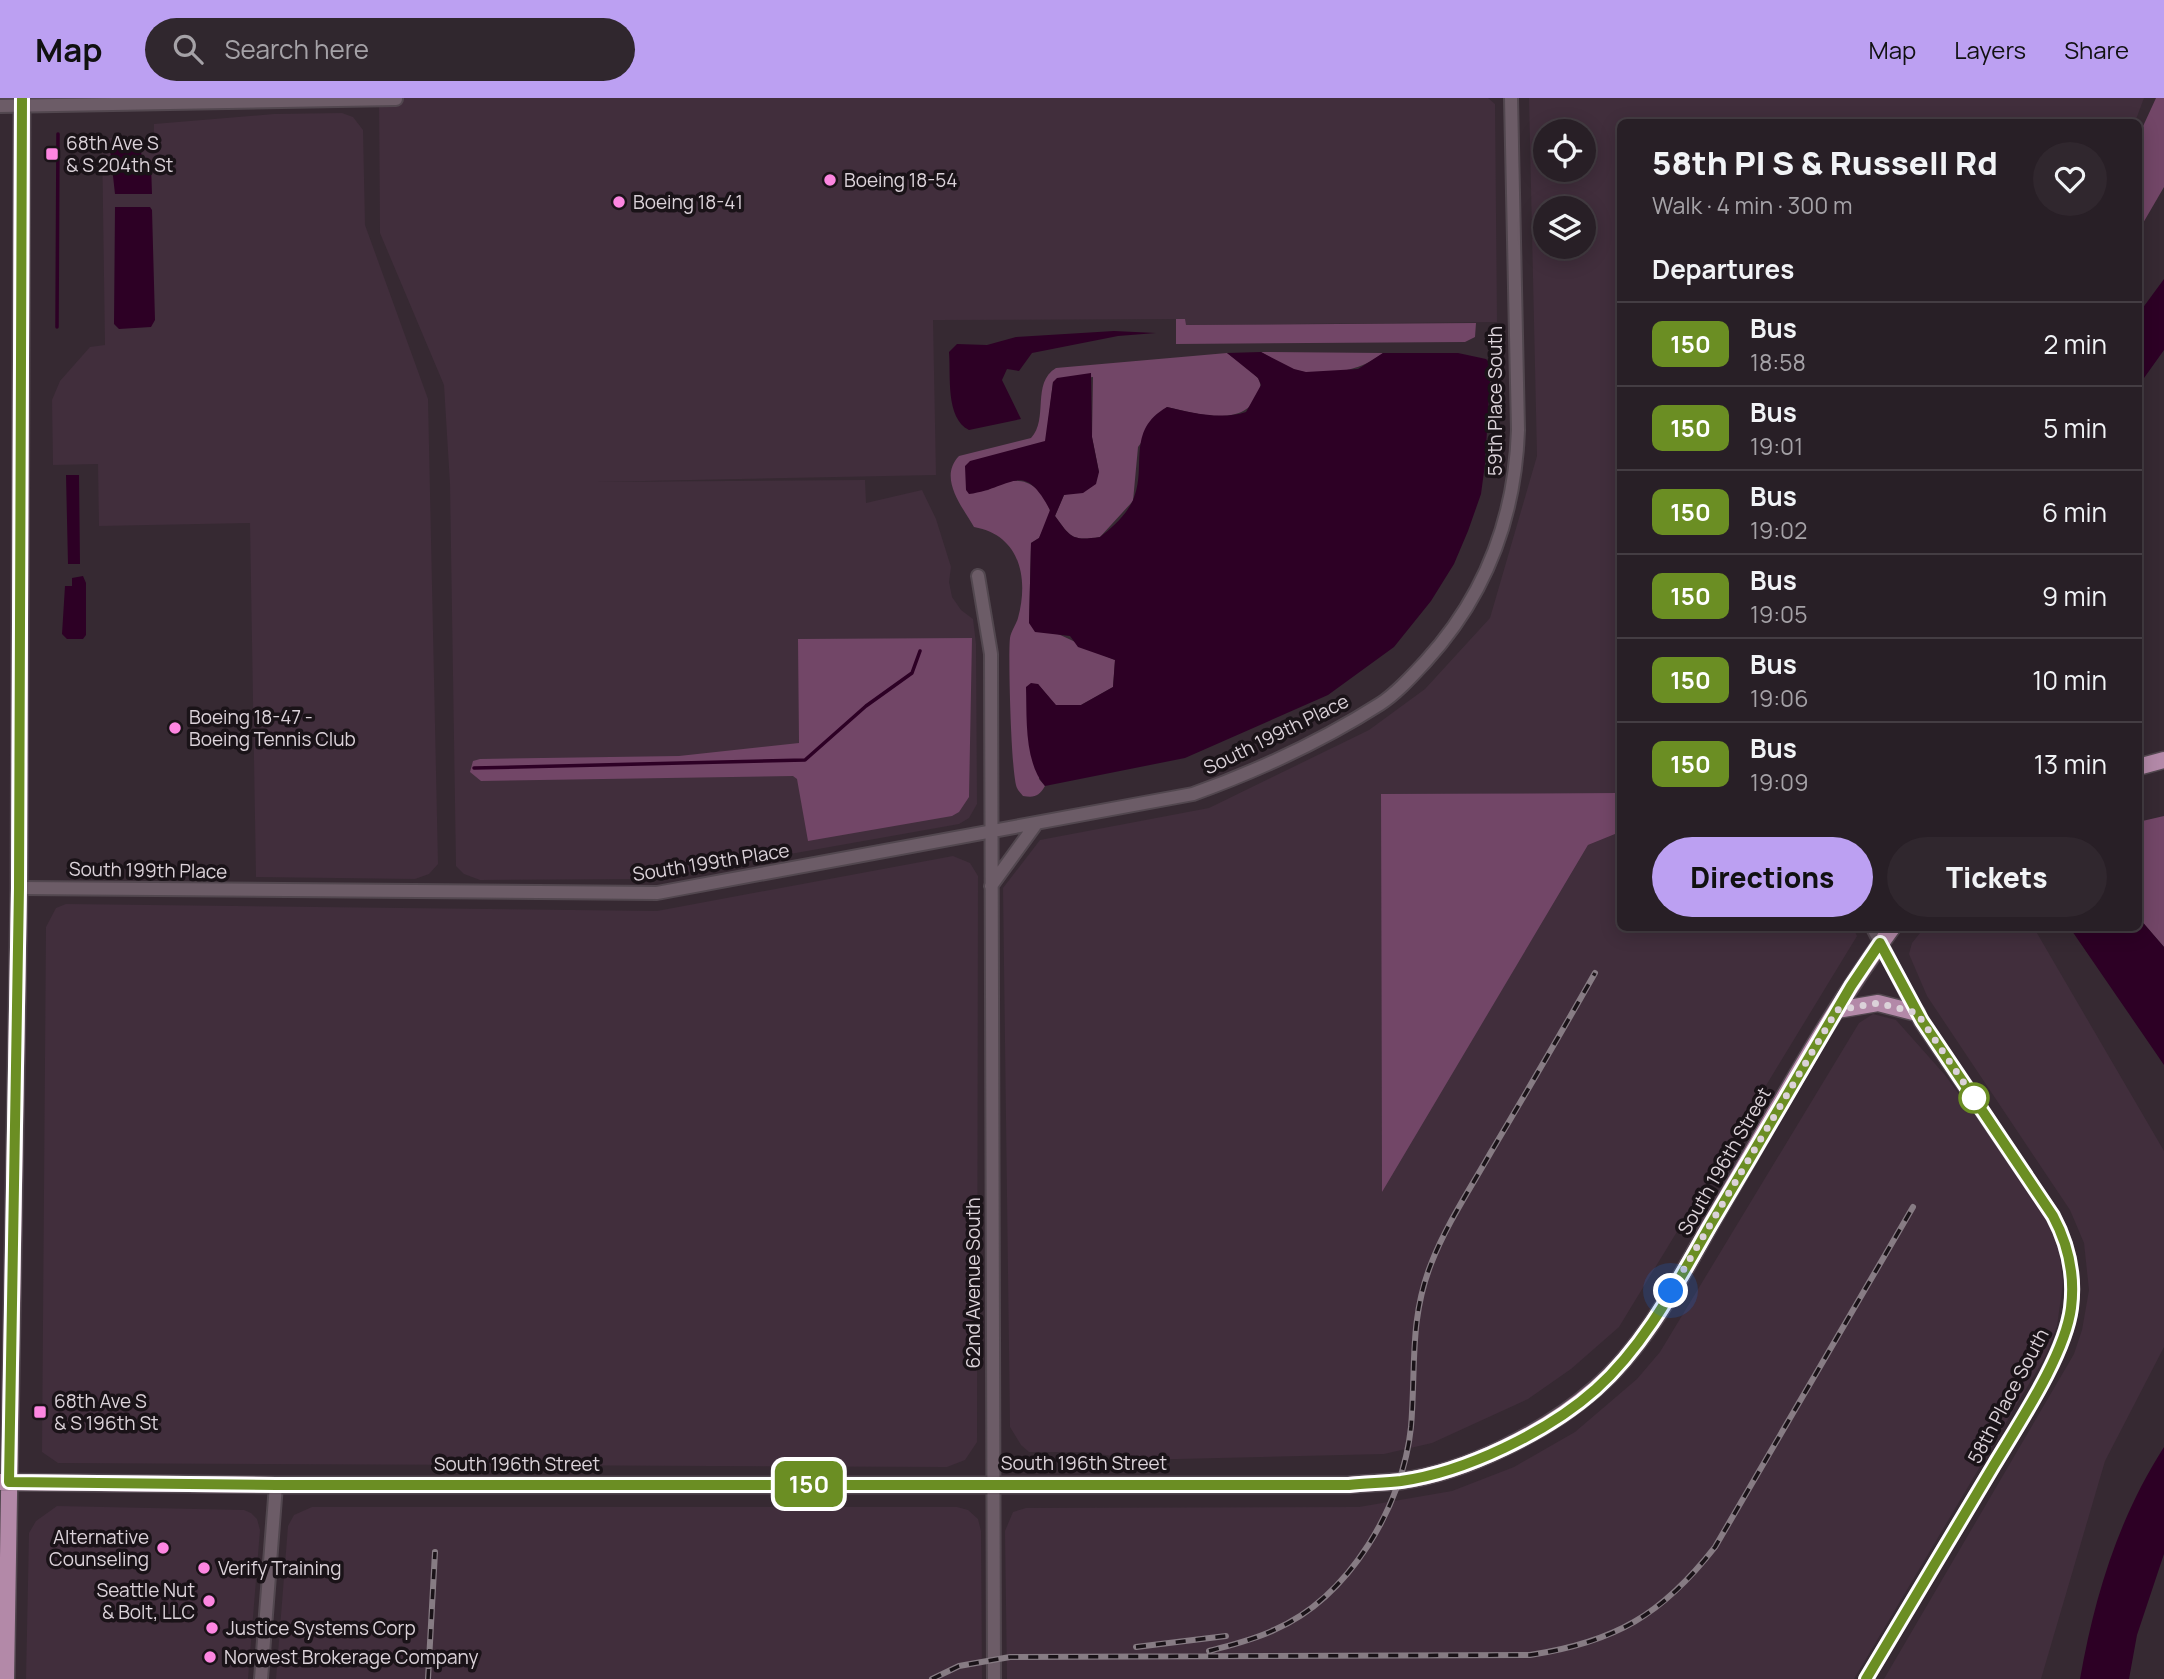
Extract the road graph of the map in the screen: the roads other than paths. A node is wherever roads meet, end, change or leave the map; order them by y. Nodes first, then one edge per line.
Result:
1 (1511, 98) edge
2 (396, 99) edge
3 (22, 102) edge
4 (0, 106) edge
5 (978, 576) dead end
6 (1381, 703) joint
7 (2164, 760) edge
8 (2143, 765) edge
9 (1036, 824) junction
10 (990, 833) junction
11 (991, 887) junction
12 (19, 888) junction
13 (1874, 931) edge
14 (1890, 931) edge
15 (1880, 943) junction
16 (1837, 1010) junction
17 (1917, 1013) junction
18 (5, 1482) edge
19 (993, 1484) junction
20 (276, 1485) junction
21 (6, 1679) edge
22 (261, 1679) edge
23 (995, 1679) edge
24 (1866, 1679) edge

1 - 6 street, 59th Place South
2 - 3 street
3 - 4 street
3 - 12 main road
5 - 10 street, 62nd Avenue South
6 - 9 street, South 199th Place
7 - 8 main road
9 - 10 street, South 199th Place
9 - 11 street
10 - 11 street, 62nd Avenue South
10 - 12 street, South 199th Place
11 - 19 street, 62nd Avenue South
12 - 18 main road
13 - 15 street, 58th Place South
14 - 15 main road, South 196th Street
15 - 16 main road, South 196th Street
15 - 17 street, 58th Place South
16 - 17 main road
16 - 19 main road, South 196th Street
17 - 24 street, 58th Place South
18 - 20 main road, South 196th Street
18 - 21 main road
19 - 20 main road, South 196th Street
19 - 23 street, 62nd Avenue South
20 - 22 street

